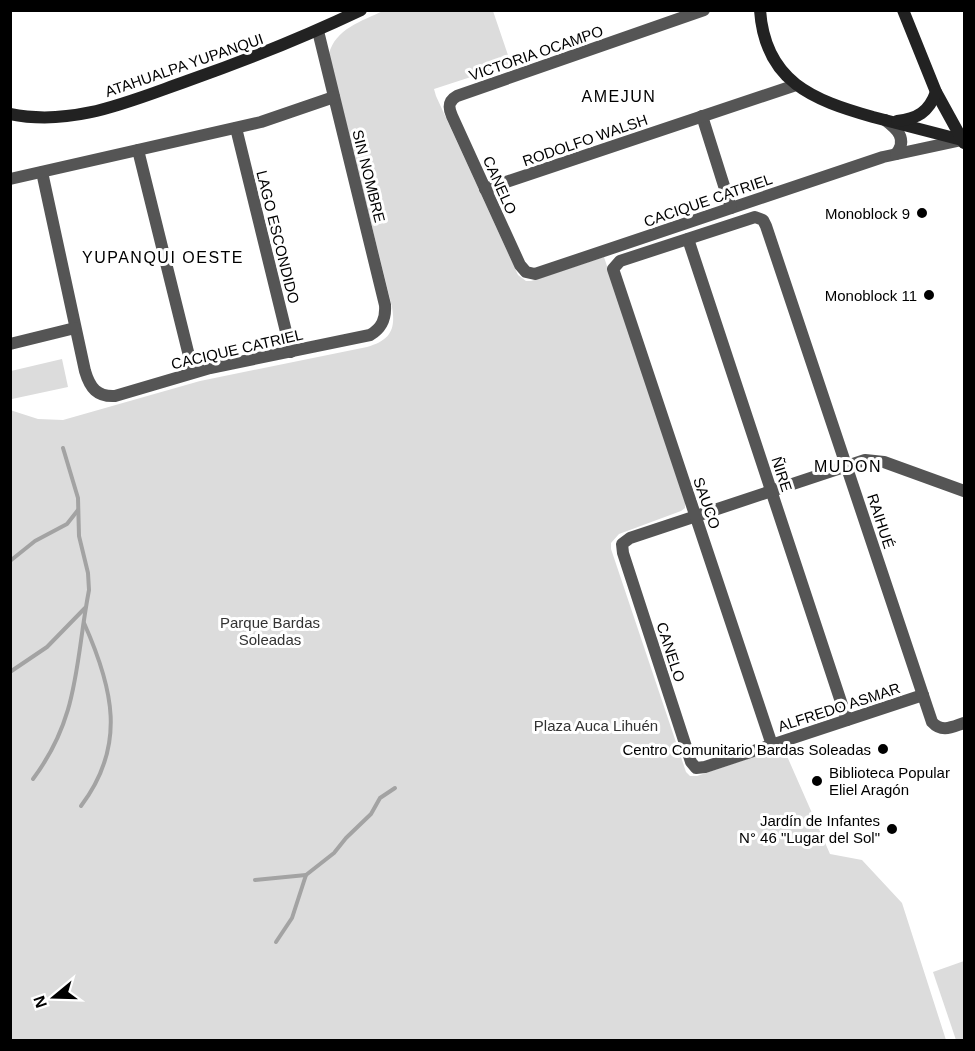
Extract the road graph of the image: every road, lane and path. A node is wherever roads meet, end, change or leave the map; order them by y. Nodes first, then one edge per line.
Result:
1 (361, 10) edge
2 (704, 10) edge
3 (760, 10) edge
4 (903, 10) edge
5 (318, 31) junction
6 (796, 85) junction
7 (936, 92) junction
8 (334, 97) junction
9 (449, 103) joint
10 (10, 114) edge
11 (702, 116) junction
12 (889, 121) junction
13 (236, 128) junction
14 (963, 142) edge
15 (138, 150) junction
16 (896, 154) junction
17 (42, 172) junction
18 (10, 179) edge
19 (485, 189) junction
20 (730, 208) junction
21 (688, 239) junction
22 (530, 274) joint
23 (381, 327) joint
24 (75, 328) junction
25 (10, 344) edge
26 (291, 352) junction
27 (193, 372) junction
28 (846, 466) junction
29 (771, 491) junction
30 (964, 491) edge
31 (695, 516) junction
32 (923, 695) junction
33 (847, 720) junction
34 (964, 723) edge
35 (772, 745) junction
36 (696, 768) joint

1 - 5 main road, ATAHUALPA YUPANQUI
2 - 9 street, VICTORIA OCAMPO
3 - 6 main road
4 - 7 main road
5 - 8 street, SIN NOMBRE
5 - 10 main road, ATAHUALPA YUPANQUI
6 - 11 street, RODOLFO WALSH
6 - 12 main road
7 - 12 main road
7 - 14 main road
8 - 13 street
8 - 23 street, SIN NOMBRE
9 - 19 street, CANELO
11 - 19 street, RODOLFO WALSH
11 - 20 street
12 - 14 main road
12 - 16 street
13 - 15 street
13 - 26 street, LAGO ESCONDIDO
14 - 16 street, CACIQUE CATRIEL
15 - 17 street
15 - 27 street
16 - 20 street, CACIQUE CATRIEL
17 - 18 street
17 - 24 street
19 - 22 street, CANELO
20 - 22 street, CACIQUE CATRIEL
21 - 28 street, RAIHUÉ
21 - 29 street, ÑIRE
21 - 31 street, SAUCO
23 - 26 street, CACIQUE CATRIEL
24 - 25 street
24 - 27 street, CACIQUE CATRIEL
26 - 27 street, CACIQUE CATRIEL
28 - 29 street
28 - 30 street
28 - 32 street, RAIHUÉ
29 - 31 street
29 - 33 street, ÑIRE
31 - 35 street, SAUCO
31 - 36 street, CANELO
32 - 33 street, ALFREDO ASMAR
32 - 34 street, RAIHUÉ
33 - 35 street, ALFREDO ASMAR
35 - 36 street, ALFREDO ASMAR

